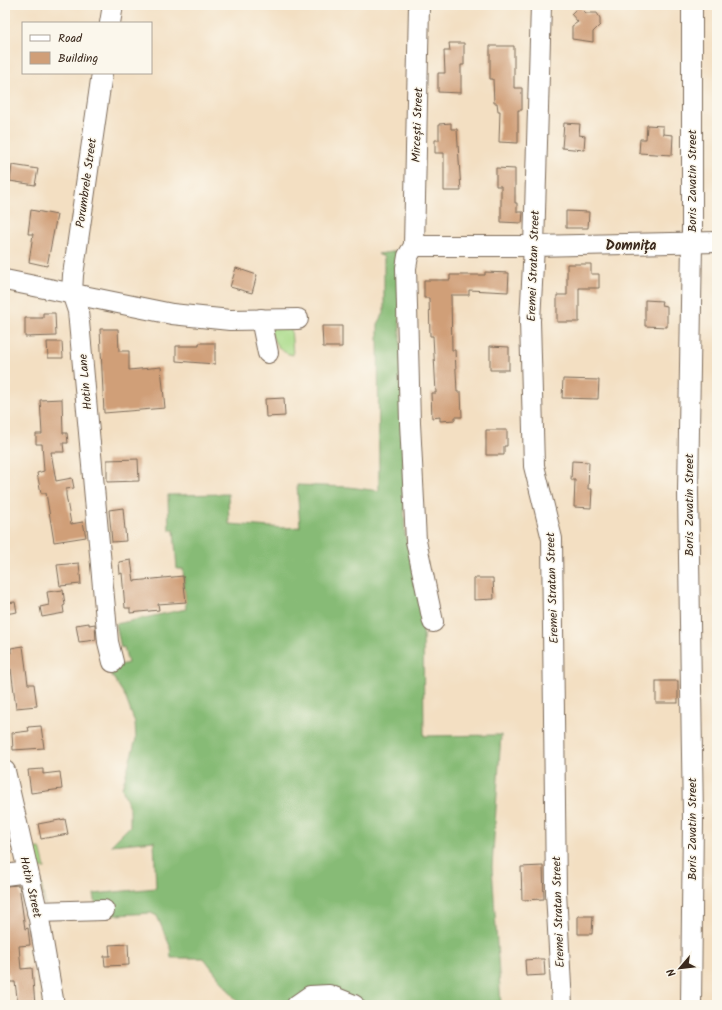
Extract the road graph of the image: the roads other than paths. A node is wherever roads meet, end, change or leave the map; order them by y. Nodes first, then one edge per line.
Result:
1 (113, 5) edge
2 (419, 5) edge
3 (541, 5) edge
4 (692, 5) edge
5 (110, 22) edge
6 (102, 74) edge
7 (692, 242) junction
8 (717, 242) edge
9 (414, 246) junction
10 (534, 246) junction
11 (5, 280) edge
12 (72, 293) junction
13 (261, 319) junction
14 (298, 319) dead end
15 (268, 353) dead end
16 (433, 622) dead end
17 (113, 662) dead end
18 (5, 771) edge
19 (28, 872) junction
20 (5, 875) edge
21 (104, 910) dead end
22 (37, 912) junction
23 (54, 1005) edge
24 (296, 1005) edge
25 (354, 1005) edge
26 (562, 1005) edge
27 (691, 1005) edge

1 - 5 street
2 - 9 street, Mircești Street
3 - 10 street, Eremei Stratan Street
4 - 7 street, Boris Zavatin Street
6 - 12 street, Porumbrele Street
7 - 8 street
7 - 10 street
7 - 27 street, Boris Zavatin Street
9 - 10 street
9 - 16 street
10 - 26 street, Eremei Stratan Street
11 - 12 street
12 - 13 street
12 - 17 street, Hotin Lane
13 - 14 street
13 - 15 street
18 - 19 street, Hotin Street
19 - 20 street
19 - 22 street, Hotin Street
21 - 22 street
22 - 23 street, Hotin Street
24 - 25 street

